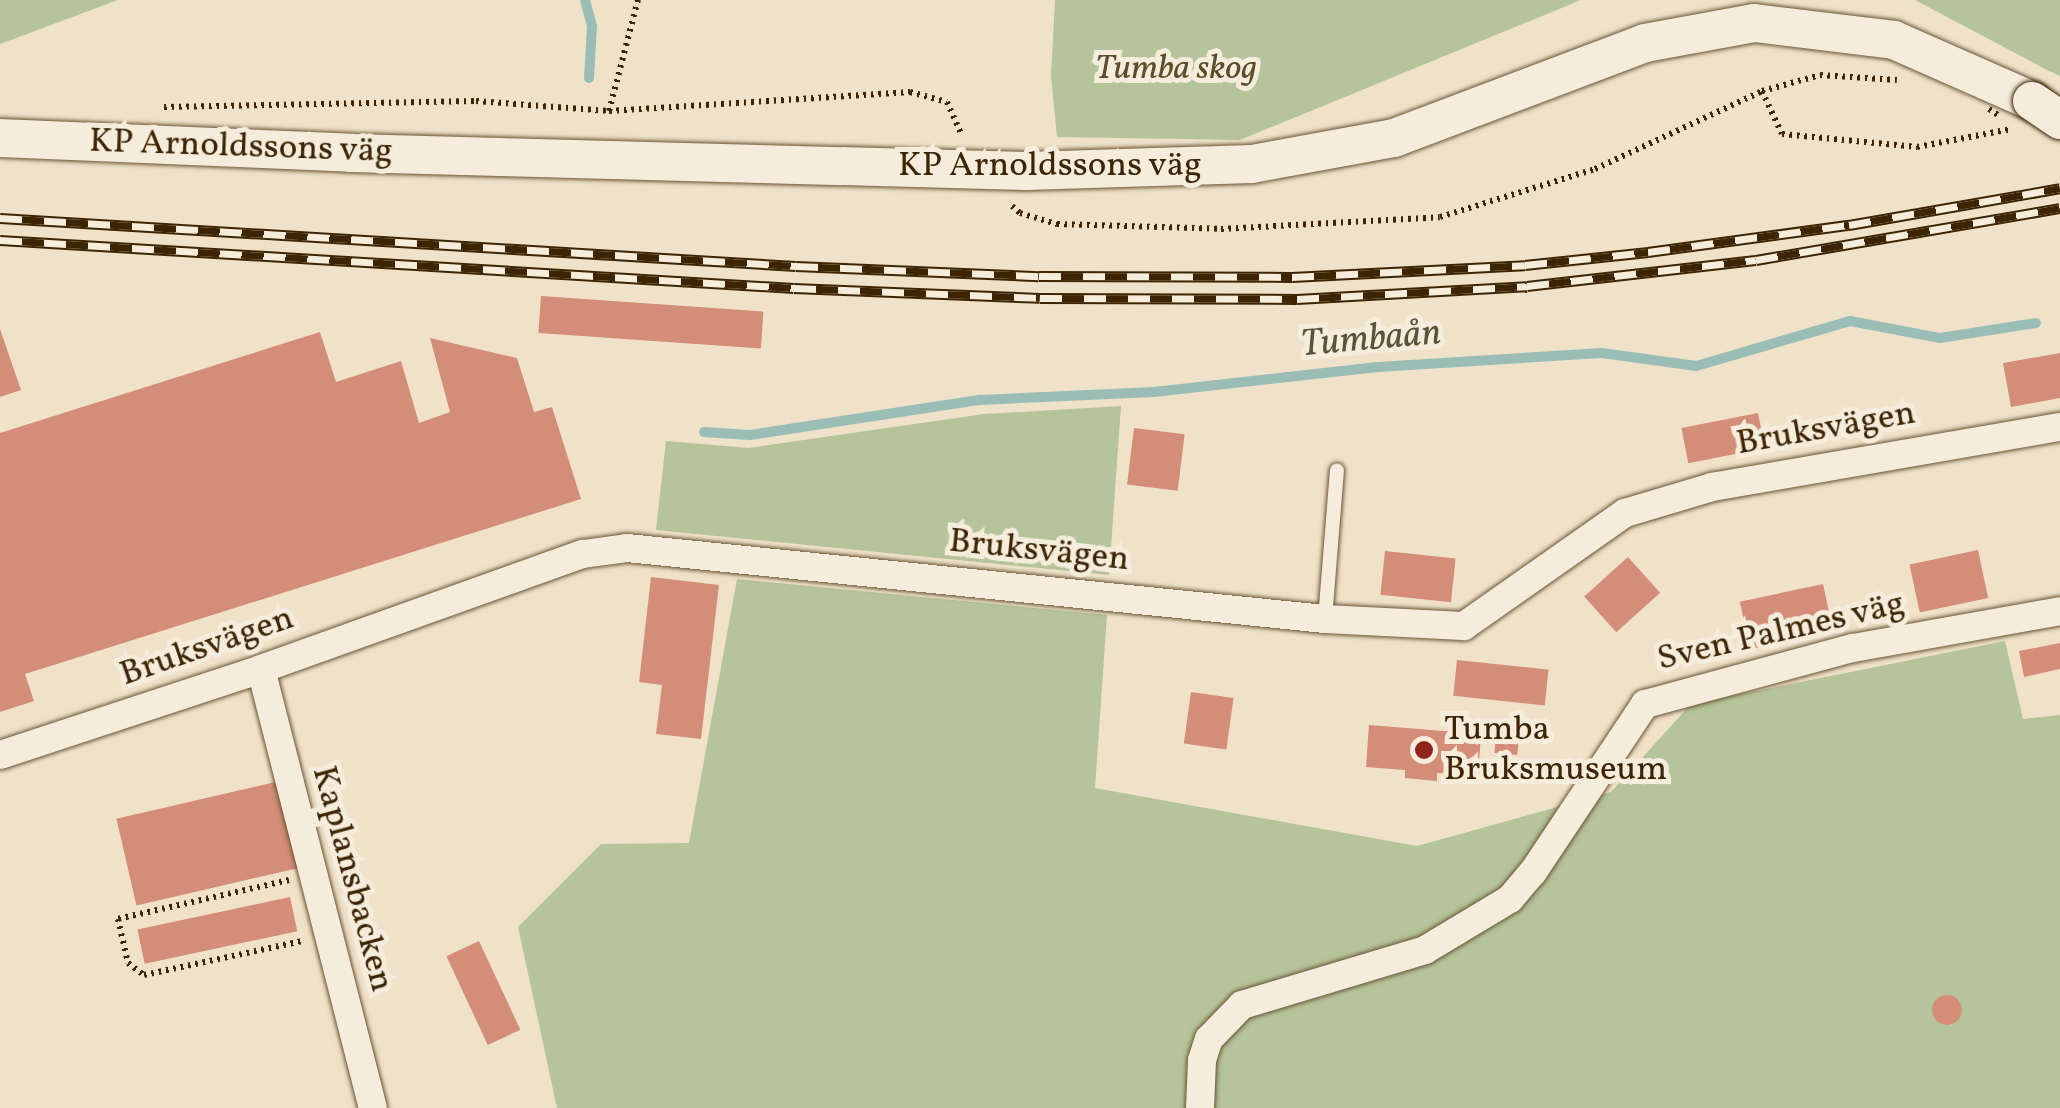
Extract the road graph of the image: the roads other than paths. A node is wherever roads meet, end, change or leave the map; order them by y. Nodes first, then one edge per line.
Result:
1 (2040, 116) edge
2 (0, 138) edge
3 (2060, 426) edge
4 (1337, 470) dead end
5 (2060, 612) edge
6 (1325, 618) junction
7 (261, 669) junction
8 (0, 755) edge
9 (374, 1108) edge
10 (1200, 1108) edge

1 - 2 main road, KP Arnoldssons väg
3 - 6 street, Bruksvägen
4 - 6 lane
5 - 10 street, Sven Palmes väg
6 - 7 street, Bruksvägen
7 - 8 street, Bruksvägen
7 - 9 street, Kaplansbacken

